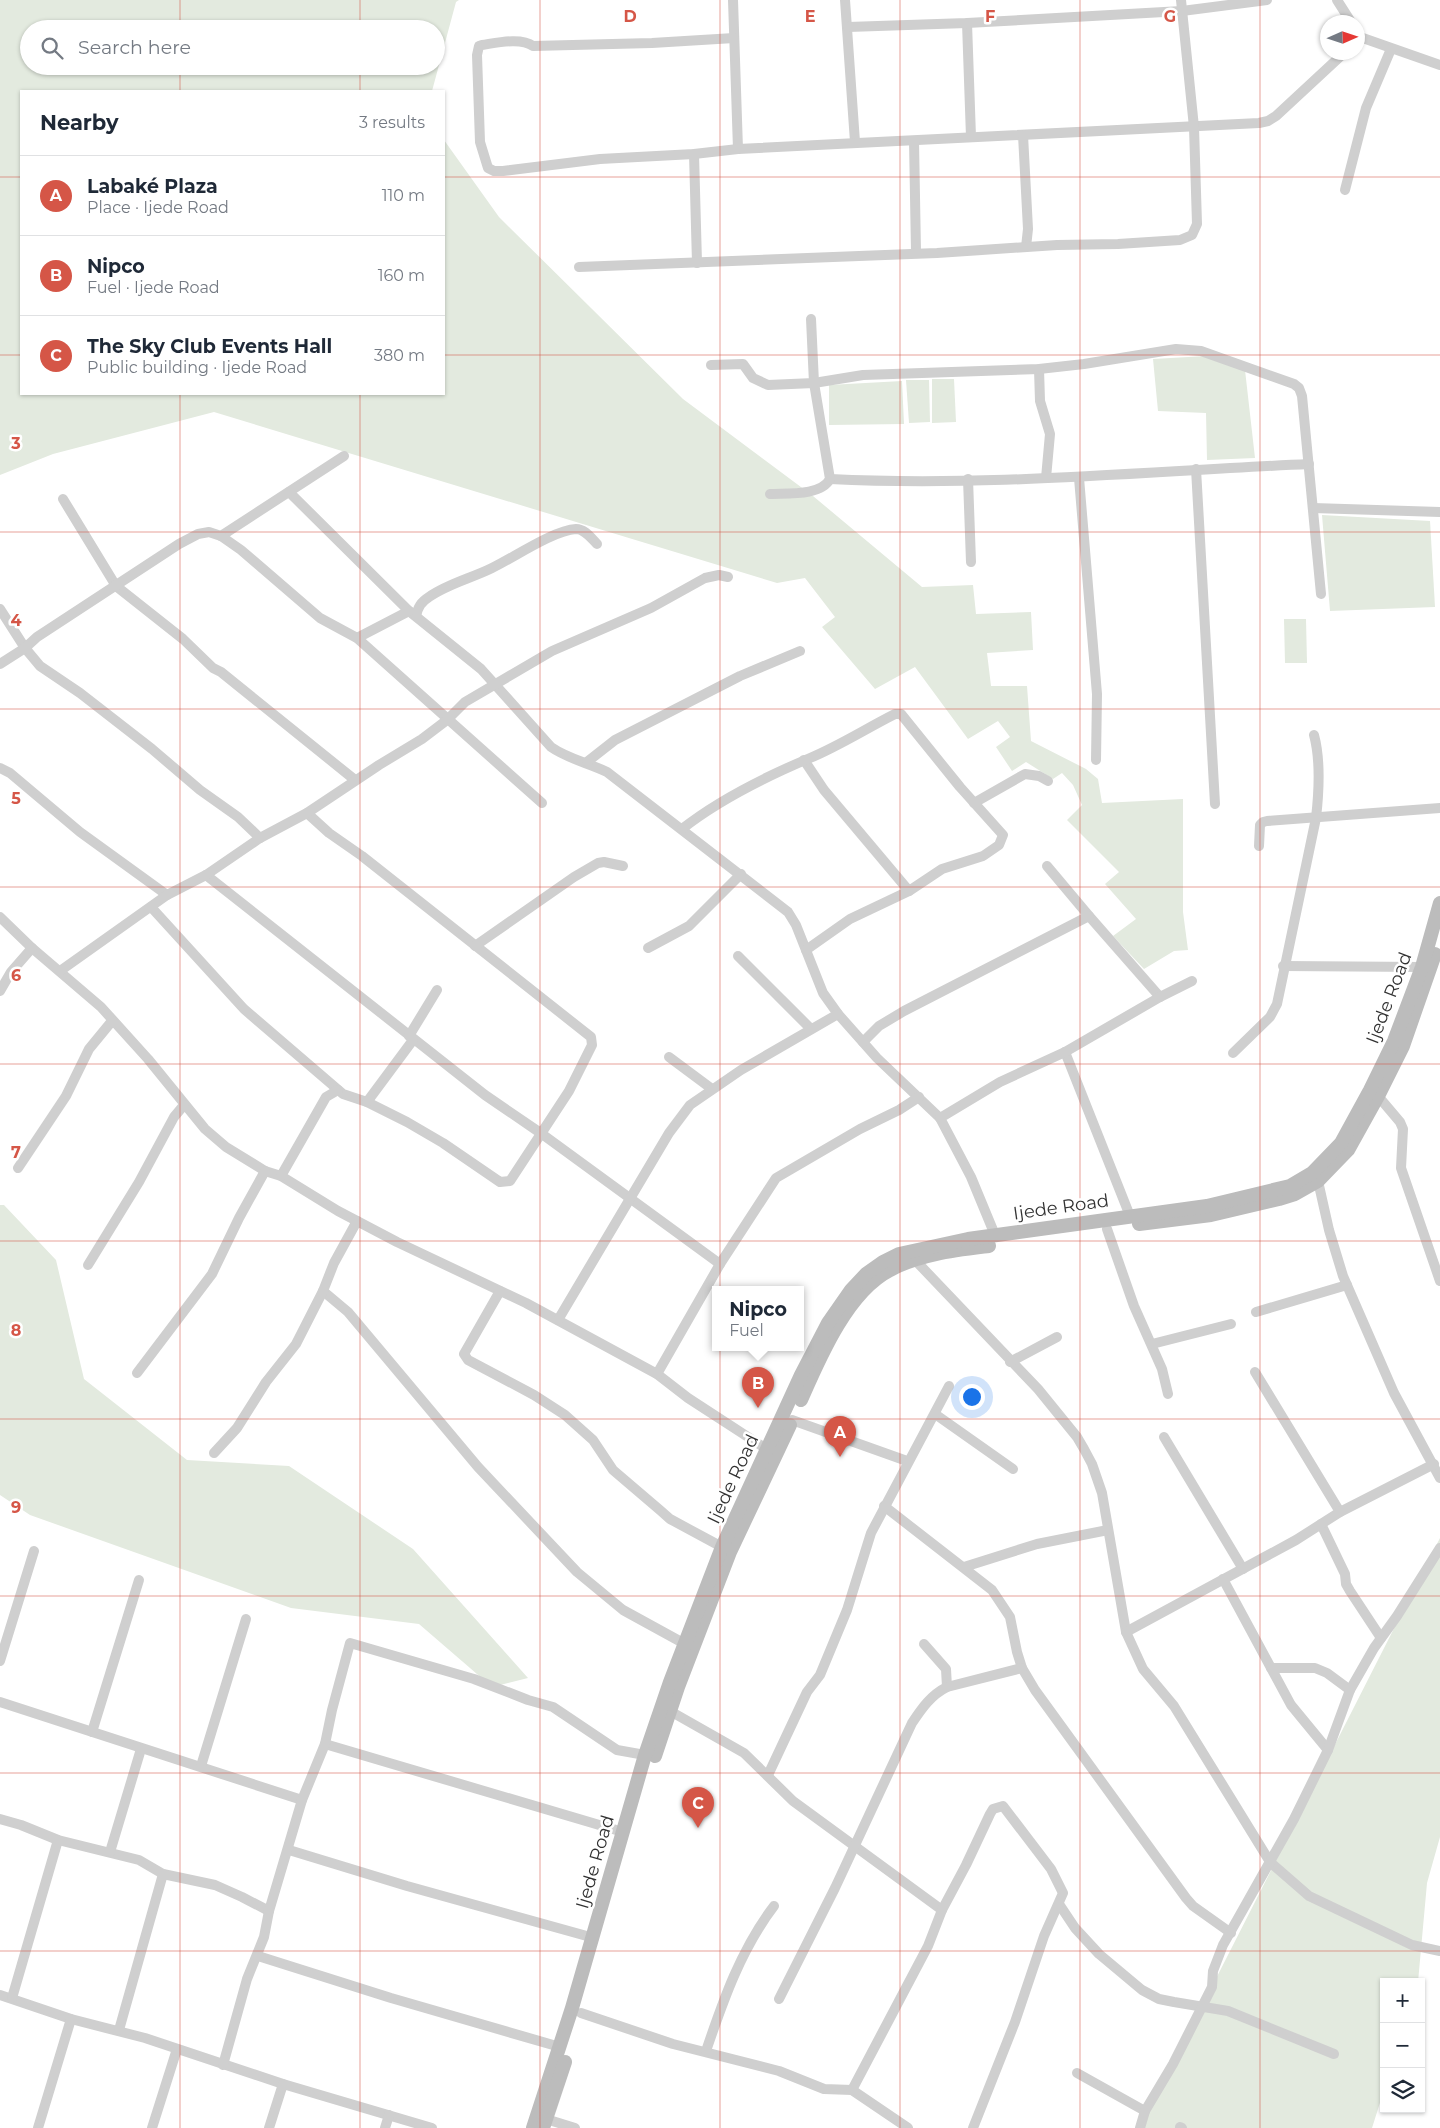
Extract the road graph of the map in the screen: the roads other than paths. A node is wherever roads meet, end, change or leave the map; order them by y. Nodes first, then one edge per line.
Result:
1 (734, 0) edge
2 (845, 0) edge
3 (1181, 0) edge
4 (1267, 0) edge
5 (1337, 0) edge
6 (1182, 12) junction
7 (1347, 15) edge
8 (967, 23) junction
9 (848, 28) junction
10 (734, 38) junction
11 (1365, 39) edge
12 (1392, 49) junction
13 (1337, 60) edge
14 (1440, 65) edge
15 (1194, 127) junction
16 (1023, 135) junction
17 (972, 137) junction
18 (914, 141) junction
19 (855, 142) junction
20 (738, 149) junction
21 (694, 154) junction
22 (1345, 190) dead end
23 (1026, 247) junction
24 (916, 252) junction
25 (697, 264) junction
26 (579, 268) dead end
27 (811, 319) dead end
28 (711, 365) dead end
29 (1039, 369) junction
30 (814, 383) junction
31 (344, 456) dead end
32 (1309, 464) junction
33 (1196, 469) junction
34 (830, 478) junction
35 (1046, 478) junction
36 (1079, 478) junction
37 (968, 479) junction
38 (289, 492) junction
39 (770, 494) dead end
40 (63, 499) dead end
41 (1313, 508) junction
42 (1440, 512) edge
43 (221, 536) junction
44 (597, 544) dead end
45 (971, 562) dead end
46 (728, 577) dead end
47 (116, 586) junction
48 (1321, 594) dead end
49 (0, 609) edge
50 (413, 613) junction
51 (357, 638) junction
52 (25, 648) junction
53 (800, 650) dead end
54 (0, 664) edge
55 (495, 685) junction
56 (448, 720) junction
57 (1314, 735) dead end
58 (804, 760) junction
59 (1096, 760) dead end
60 (587, 762) junction
61 (0, 768) edge
62 (355, 780) junction
63 (1048, 781) dead end
64 (542, 803) dead end
65 (974, 803) junction
66 (1215, 804) dead end
67 (1440, 808) edge
68 (307, 813) junction
69 (1316, 818) junction
70 (682, 830) junction
71 (260, 838) junction
72 (1259, 846) dead end
73 (623, 866) dead end
74 (1047, 866) dead end
75 (741, 874) junction
76 (206, 875) junction
77 (909, 891) junction
78 (167, 895) junction
79 (1440, 903) edge
80 (151, 908) junction
81 (1089, 916) junction
82 (0, 917) edge
83 (1440, 938) edge
84 (475, 946) junction
85 (32, 948) junction
86 (648, 948) dead end
87 (806, 950) junction
88 (738, 956) dead end
89 (1284, 966) junction
90 (1422, 967) junction
91 (60, 970) junction
92 (1192, 981) dead end
93 (437, 990) dead end
94 (0, 991) edge
95 (1160, 997) junction
96 (838, 1014) junction
97 (112, 1021) junction
98 (811, 1029) junction
99 (411, 1038) junction
100 (863, 1042) junction
101 (1065, 1052) junction
102 (1233, 1053) dead end
103 (669, 1057) dead end
104 (712, 1089) junction
105 (338, 1090) junction
106 (1378, 1096) junction
107 (919, 1097) junction
108 (367, 1102) junction
109 (184, 1105) junction
110 (940, 1118) junction
111 (542, 1134) junction
112 (18, 1168) dead end
113 (265, 1171) junction
114 (280, 1176) junction
115 (1318, 1181) junction
116 (630, 1199) junction
117 (1130, 1216) junction
118 (357, 1221) junction
119 (1107, 1229) junction
120 (995, 1235) junction
121 (915, 1260) junction
122 (720, 1264) junction
123 (88, 1265) dead end
124 (1440, 1281) edge
125 (1347, 1285) junction
126 (500, 1291) junction
127 (323, 1292) junction
128 (1256, 1312) dead end
129 (558, 1320) junction
130 (1231, 1324) dead end
131 (1057, 1337) dead end
132 (1152, 1344) junction
133 (1010, 1362) junction
134 (1255, 1372) dead end
135 (137, 1373) dead end
136 (657, 1374) junction
137 (949, 1386) dead end
138 (1168, 1394) dead end
139 (936, 1414) junction
140 (792, 1420) junction
141 (1164, 1437) dead end
142 (768, 1450) junction
143 (214, 1453) dead end
144 (908, 1461) junction
145 (1434, 1464) junction
146 (1013, 1469) dead end
147 (1440, 1478) edge
148 (884, 1506) junction
149 (1340, 1512) junction
150 (1321, 1524) junction
151 (1108, 1530) junction
152 (722, 1547) junction
153 (1440, 1548) edge
154 (34, 1551) dead end
155 (964, 1567) junction
156 (1243, 1569) junction
157 (1223, 1579) junction
158 (139, 1580) dead end
159 (246, 1618) dead end
160 (1126, 1632) junction
161 (1381, 1638) junction
162 (685, 1644) junction
163 (924, 1644) dead end
164 (0, 1661) edge
165 (1022, 1668) junction
166 (1271, 1668) junction
167 (947, 1687) junction
168 (1350, 1690) junction
169 (0, 1702) edge
170 (670, 1711) junction
171 (92, 1732) junction
172 (325, 1744) junction
173 (141, 1749) junction
174 (1328, 1750) junction
175 (645, 1755) junction
176 (201, 1766) junction
177 (768, 1775) junction
178 (302, 1800) junction
179 (0, 1819) edge
180 (623, 1832) junction
181 (58, 1840) junction
182 (855, 1846) junction
183 (289, 1850) junction
184 (110, 1852) junction
185 (1270, 1862) junction
186 (163, 1874) junction
187 (1060, 1904) junction
188 (774, 1906) dead end
189 (942, 1910) junction
190 (269, 1912) junction
191 (1231, 1933) junction
192 (594, 1938) junction
193 (1440, 1951) edge
194 (258, 1956) junction
195 (0, 1995) edge
196 (12, 1998) junction
197 (779, 1999) dead end
198 (1201, 2006) junction
199 (581, 2013) junction
200 (72, 2019) junction
201 (119, 2030) junction
202 (560, 2047) junction
203 (176, 2048) junction
204 (706, 2051) junction
205 (1334, 2054) dead end
206 (223, 2065) junction
207 (1077, 2073) dead end
208 (283, 2084) junction
209 (852, 2090) junction
210 (1145, 2111) junction
211 (389, 2115) junction
212 (544, 2124) edge
213 (38, 2128) edge
214 (152, 2128) edge
215 (269, 2128) edge
216 (385, 2128) edge
217 (432, 2128) edge
218 (533, 2128) edge
219 (574, 2128) edge
220 (908, 2128) edge
221 (973, 2128) edge
222 (1140, 2128) edge

1 - 10 street
2 - 9 street
3 - 6 street
4 - 6 street
5 - 7 street
6 - 8 street
6 - 15 street
8 - 9 street
8 - 17 street
9 - 19 street
10 - 20 street
10 - 21 street
11 - 12 street
12 - 14 street
12 - 22 street
13 - 15 street
15 - 16 street
15 - 23 street
16 - 17 street
16 - 23 street
17 - 18 street
18 - 19 street
18 - 24 street
19 - 20 street
20 - 21 street
21 - 25 street
23 - 24 street
24 - 25 street
25 - 26 street
27 - 30 street
28 - 30 street
29 - 30 street
29 - 32 street
29 - 35 street
30 - 34 street
31 - 38 street
32 - 33 street
32 - 41 street
33 - 36 street
33 - 66 street
34 - 37 street
34 - 39 street
35 - 36 street
35 - 37 street
36 - 59 street
37 - 45 street
38 - 43 street
38 - 50 street
40 - 47 street
41 - 42 street
41 - 48 street
43 - 47 street
43 - 51 street
44 - 50 street
46 - 55 street
47 - 52 street
47 - 62 street
49 - 52 street
50 - 51 street
50 - 55 street
51 - 56 street
52 - 54 street
52 - 71 street
53 - 60 street
55 - 56 street
55 - 60 street
56 - 62 street
56 - 64 street
57 - 69 street
58 - 65 street
58 - 70 street
58 - 77 street
60 - 70 street
61 - 78 street
62 - 68 street
63 - 65 street
65 - 77 street
67 - 69 street
68 - 71 street
68 - 84 street
69 - 72 street
69 - 89 street
70 - 75 street
71 - 76 street
73 - 84 street
74 - 81 street
75 - 86 street
75 - 87 street
76 - 78 street
76 - 99 street
77 - 87 street
78 - 80 street
79 - 90 main road, Ijede Road
80 - 91 street
80 - 105 street
81 - 95 street
81 - 100 street
82 - 85 street
83 - 106 main road, Ijede Road
84 - 111 street
85 - 91 street
85 - 94 street
87 - 96 street
88 - 98 street
89 - 90 street
89 - 102 street
90 - 117 main road, Ijede Road
91 - 97 street
92 - 95 street
93 - 99 street
95 - 101 street
96 - 98 street
96 - 100 street
97 - 109 street
97 - 112 street
98 - 104 street
99 - 108 street
99 - 111 street
100 - 107 street
101 - 110 street
101 - 117 street
103 - 104 street
104 - 116 street
105 - 108 street
105 - 114 street
106 - 115 main road, Ijede Road
106 - 124 street
107 - 110 street
107 - 122 street
108 - 111 street
109 - 113 street
109 - 123 street
110 - 120 street
111 - 116 street
113 - 114 street
113 - 135 street
114 - 118 street
115 - 119 main road, Ijede Road
115 - 125 street
116 - 122 street
116 - 129 street
117 - 120 main road, Ijede Road
118 - 126 street
118 - 127 street
119 - 121 main road, Ijede Road
119 - 132 street
120 - 142 main road, Ijede Road
121 - 133 street
121 - 140 main road, Ijede Road
122 - 136 street
125 - 128 street
125 - 145 street
126 - 129 street
126 - 152 street
127 - 143 street
127 - 162 street
129 - 136 street
130 - 132 street
131 - 133 street
132 - 138 street
133 - 151 street
134 - 149 street
136 - 142 street
137 - 139 street
139 - 144 street
139 - 146 street
140 - 144 street
140 - 170 main road, Ijede Road
141 - 156 street
142 - 152 main road, Ijede Road
144 - 148 street
145 - 147 street
145 - 149 street
148 - 155 street
148 - 177 street
149 - 150 street
150 - 156 street
150 - 161 street
151 - 155 street
151 - 160 street
152 - 162 main road, Ijede Road
153 - 161 street
154 - 164 street
155 - 165 street
156 - 157 street
157 - 160 street
157 - 166 street
158 - 171 street
159 - 176 street
160 - 185 street
161 - 168 street
162 - 175 main road, Ijede Road
163 - 167 street
165 - 167 street
165 - 191 street
166 - 168 street
166 - 174 street
167 - 182 street
168 - 174 street
169 - 171 street
170 - 177 street
170 - 199 main road, Ijede Road
171 - 173 street
172 - 175 street
172 - 178 street
172 - 180 street
173 - 176 street
173 - 184 street
174 - 185 street
175 - 180 main road, Ijede Road
176 - 178 street
177 - 182 street
178 - 183 street
179 - 181 street
180 - 192 main road, Ijede Road
181 - 184 street
181 - 196 street
182 - 189 street
182 - 197 street
183 - 190 street
183 - 192 street
184 - 186 street
185 - 191 street
185 - 193 street
186 - 190 street
186 - 201 street
187 - 189 street
187 - 198 street
187 - 221 street
188 - 204 street
189 - 209 street
190 - 194 street
191 - 198 street
192 - 202 main road, Ijede Road
194 - 202 street
194 - 206 street
195 - 196 street
196 - 200 street
198 - 205 street
198 - 210 street
199 - 204 street
199 - 212 main road, Ijede Road
200 - 201 street
200 - 213 street
201 - 203 street
202 - 218 main road, Ijede Road
203 - 206 street
203 - 214 street
204 - 209 street
206 - 208 street
207 - 210 street
208 - 211 street
208 - 215 street
209 - 220 street
210 - 222 street
211 - 216 street
211 - 217 street
212 - 219 street

